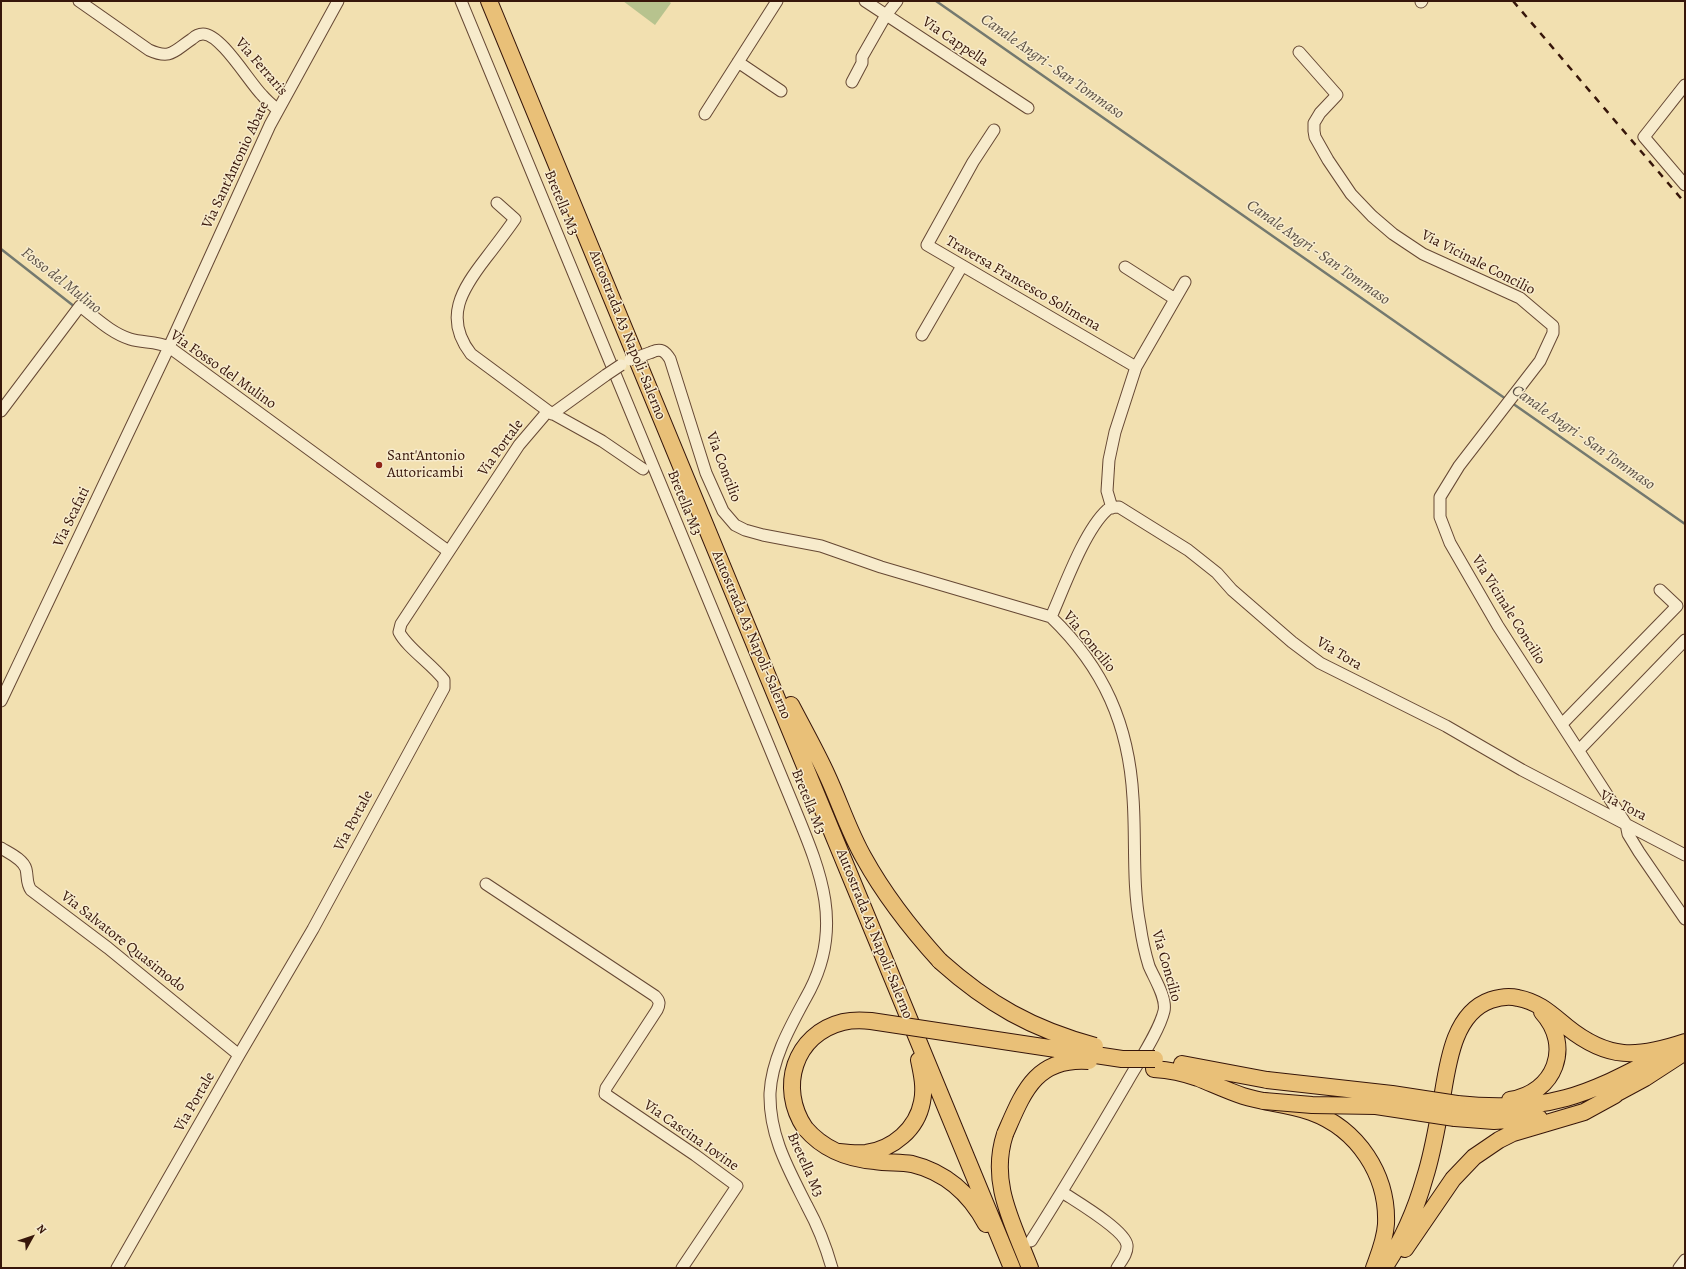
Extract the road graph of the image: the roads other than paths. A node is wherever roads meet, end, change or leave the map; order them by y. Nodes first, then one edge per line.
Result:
1 (79, 1) edge
2 (338, 1) edge
3 (461, 1) edge
4 (489, 1) edge
5 (500, 1) edge
6 (777, 1) edge
7 (865, 1) edge
8 (897, 1) edge
9 (886, 15) junction
10 (1299, 52) dead end
11 (738, 62) junction
12 (852, 82) dead end
13 (1685, 85) edge
14 (781, 91) dead end
15 (1028, 108) dead end
16 (278, 110) junction
17 (705, 114) dead end
18 (994, 130) dead end
19 (1685, 186) edge
20 (497, 203) dead end
21 (962, 266) junction
22 (1125, 267) dead end
23 (1185, 282) dead end
24 (1175, 299) junction
25 (922, 335) dead end
26 (169, 346) junction
27 (1136, 367) junction
28 (1, 411) edge
29 (550, 412) junction
30 (643, 469) dead end
31 (1112, 508) junction
32 (448, 551) junction
33 (1660, 590) dead end
34 (1051, 617) junction
35 (1685, 640) edge
36 (1, 701) edge
37 (791, 705) junction
38 (1562, 724) junction
39 (1579, 750) junction
40 (1626, 824) junction
41 (1, 848) edge
42 (1685, 855) edge
43 (486, 884) dead end
44 (1685, 918) edge
45 (881, 949) junction
46 (1528, 1001) junction
47 (1685, 1043) edge
48 (1685, 1052) edge
49 (239, 1055) junction
50 (1154, 1064) junction
51 (1615, 1095) junction
52 (1264, 1101) junction
53 (1456, 1111) junction
54 (839, 1152) junction
55 (1062, 1192) junction
56 (1031, 1241) dead end
57 (1685, 1260) edge
58 (117, 1268) edge
59 (682, 1268) edge
60 (832, 1268) edge
61 (1005, 1268) edge
62 (1012, 1268) edge
63 (1023, 1268) edge
64 (1030, 1268) edge
65 (1117, 1268) edge
66 (1374, 1268) edge
67 (1384, 1268) edge
68 (1392, 1268) edge
69 (1679, 1268) edge

1 - 16 street, Via Ferraris
2 - 16 street, Via Sant'Antonio Abate
3 - 60 street, Bretella M3
4 - 45 highway, Autostrada A3 Napoli-Salerno
5 - 37 highway, Autostrada A3 Napoli-Salerno
6 - 11 street
7 - 9 street, Via Cappella
8 - 9 street
9 - 12 street
9 - 15 street, Via Cappella
10 - 38 street, Via Vicinale Concilio
11 - 14 street
11 - 17 street
13 - 19 street
16 - 26 street, Via Sant'Antonio Abate
18 - 21 street, Traversa Francesco Solimena
20 - 29 street
21 - 25 street
21 - 27 street, Traversa Francesco Solimena
22 - 24 street
23 - 24 street
24 - 27 street
26 - 28 street, Via Fosso del Mulino
26 - 32 street, Via Fosso del Mulino
26 - 36 street, Via Scafati
27 - 31 street
29 - 30 street
29 - 32 street, Via Portale
29 - 34 street, Via Concilio, bridge
31 - 34 street
31 - 40 street, Via Tora
32 - 49 street, Via Portale
33 - 38 street
34 - 55 street, Via Concilio
35 - 39 street
37 - 50 highway, bridge
37 - 63 highway, Autostrada A3 Napoli-Salerno
38 - 39 street, Via Vicinale Concilio
39 - 40 street, Via Vicinale Concilio
40 - 42 street, Via Tora
40 - 44 street, Via Vicinale Concilio
41 - 49 street, Via Salvatore Quasimodo
43 - 59 street, Via Cascina Iovine
45 - 54 highway
45 - 62 highway, Autostrada A3 Napoli-Salerno
46 - 47 highway
46 - 53 highway
46 - 67 highway
47 - 53 highway
48 - 51 highway
49 - 58 street, Via Portale
50 - 52 highway
50 - 53 highway, bridge
50 - 54 highway, bridge
50 - 64 highway, bridge
51 - 53 highway
51 - 68 highway
52 - 53 highway, bridge
52 - 66 highway, bridge
54 - 61 highway
55 - 56 street, Via Concilio
55 - 65 street
57 - 69 street

